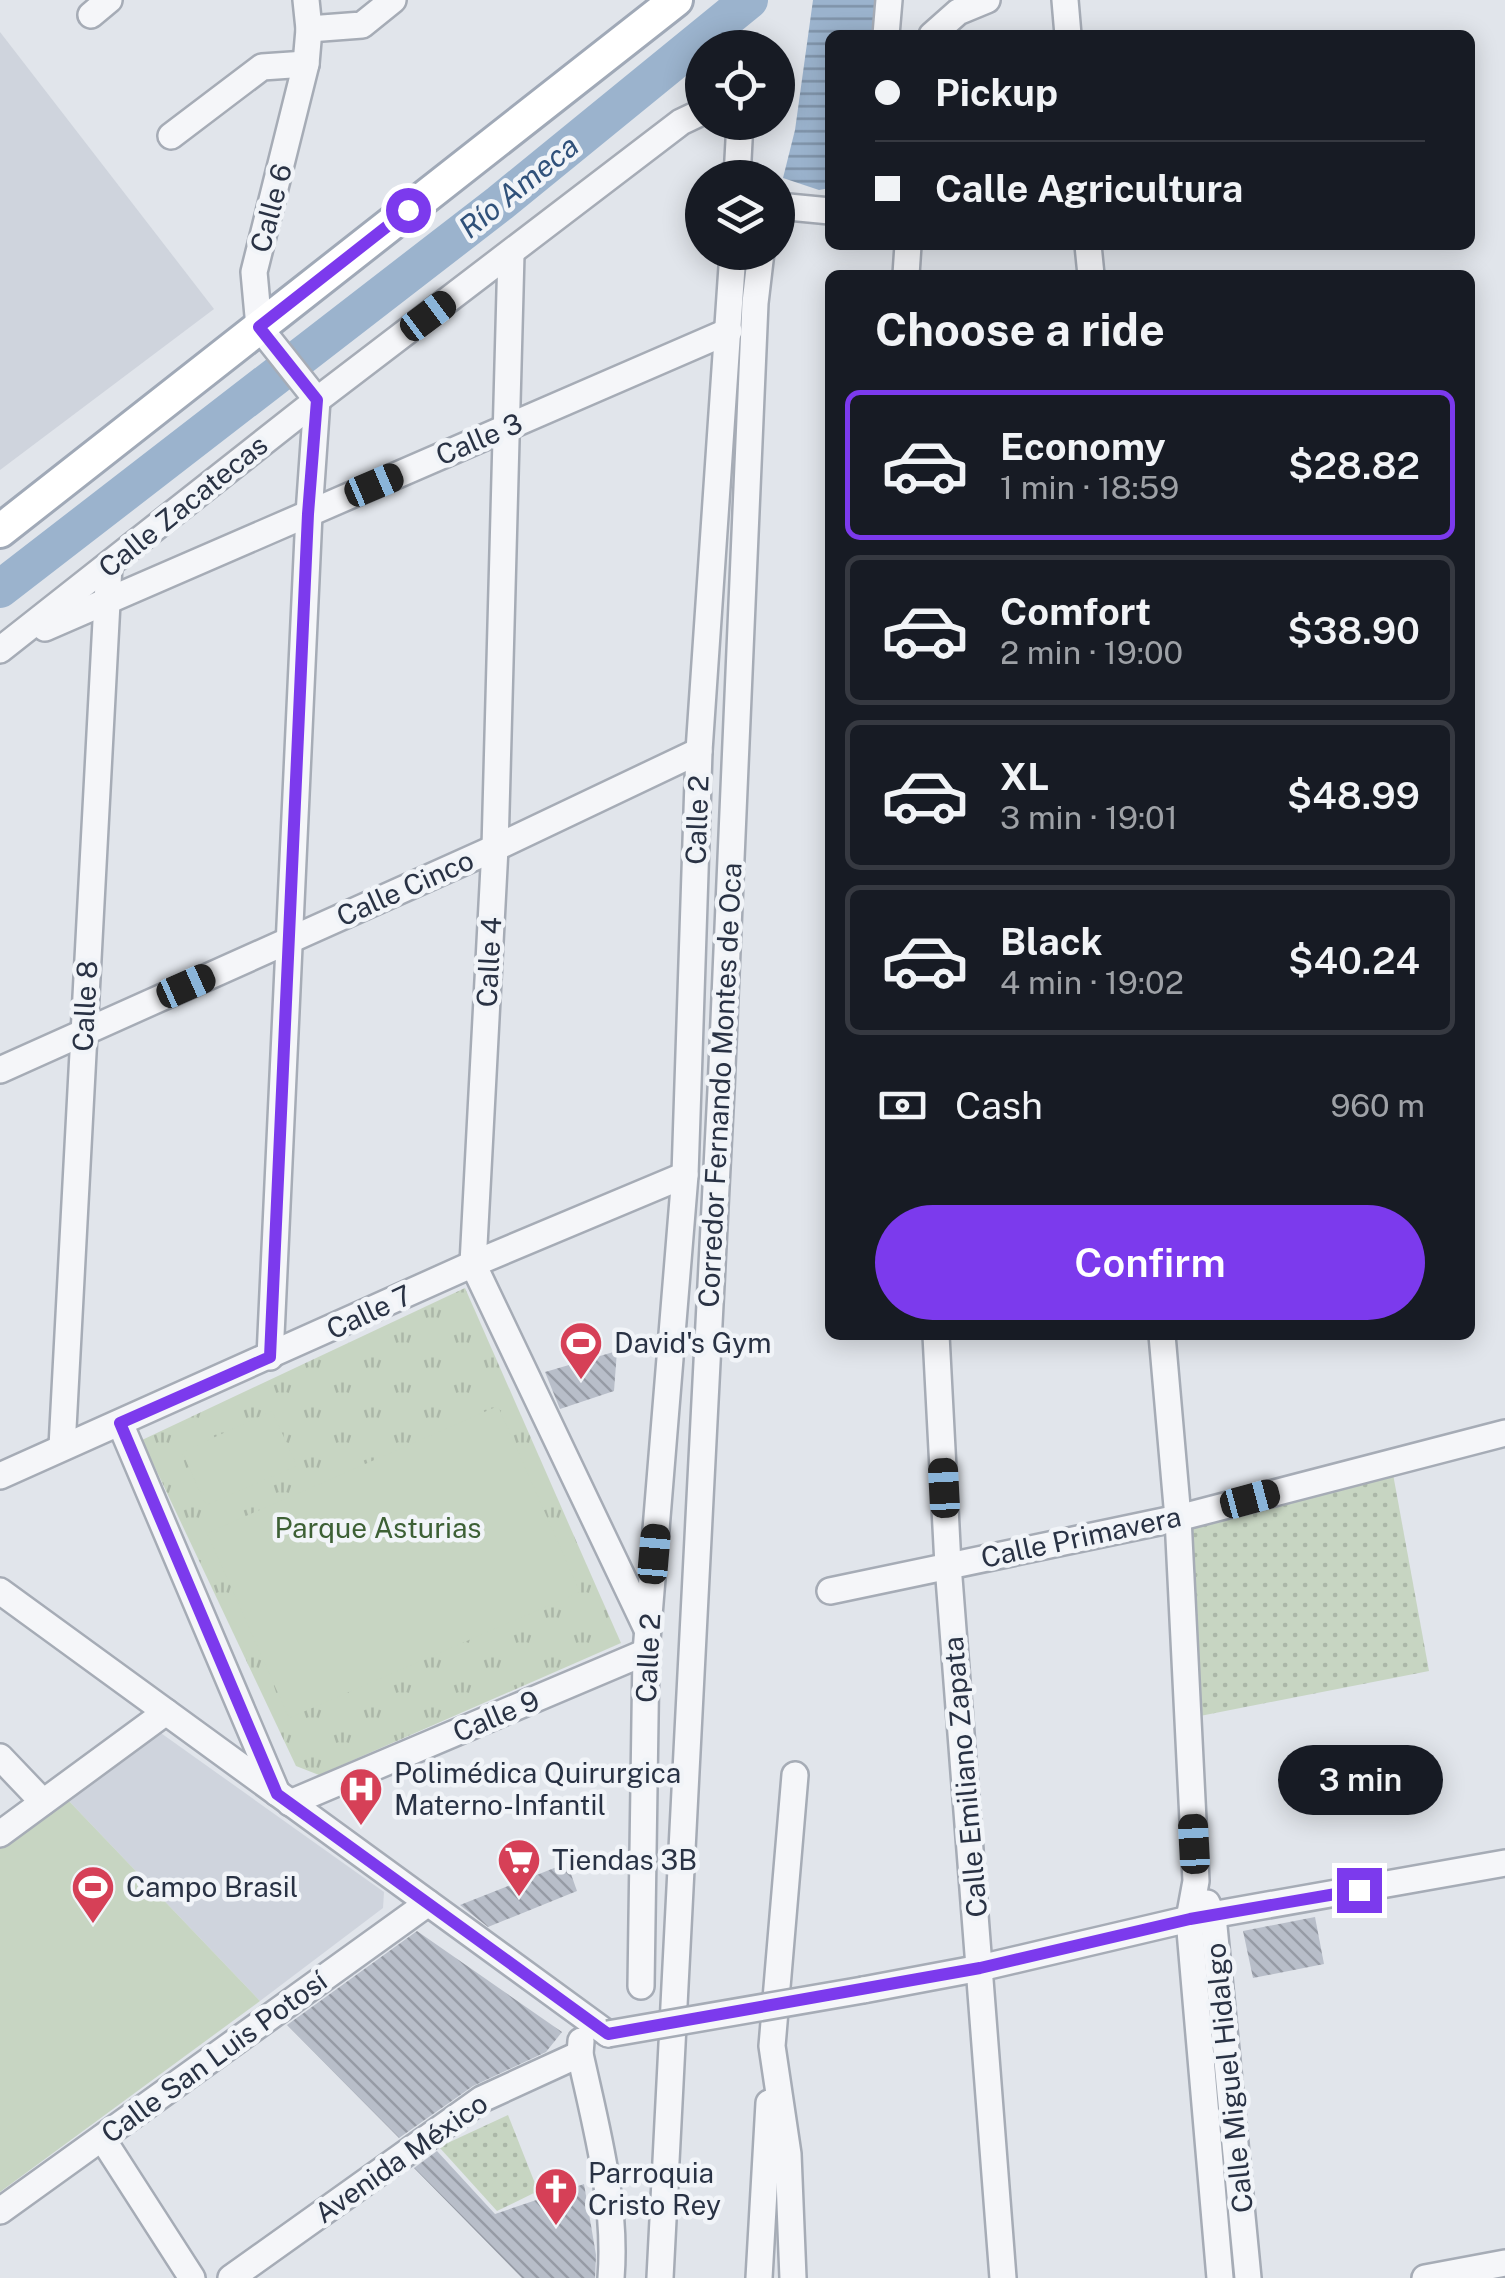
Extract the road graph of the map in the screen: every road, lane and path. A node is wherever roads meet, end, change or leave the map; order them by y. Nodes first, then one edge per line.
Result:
1 (306, 0) edge
2 (393, 0) edge
3 (676, 0) edge
4 (890, 0) edge
5 (987, 0) edge
6 (1064, 0) edge
7 (309, 29) junction
8 (887, 30) edge
9 (938, 30) edge
10 (1067, 30) edge
11 (306, 64) junction
12 (685, 120) edge
13 (171, 136) dead end
14 (795, 208) edge
15 (825, 211) edge
16 (511, 254) junction
17 (732, 270) edge
18 (753, 270) edge
19 (760, 270) edge
20 (731, 296) junction
21 (729, 331) junction
22 (265, 335) junction
23 (309, 390) junction
24 (506, 427) junction
25 (308, 514) junction
26 (0, 531) edge
27 (109, 566) junction
28 (107, 601) junction
29 (4, 647) edge
30 (699, 751) junction
31 (495, 848) junction
32 (289, 940) junction
33 (84, 1032) junction
34 (0, 1070) edge
35 (684, 1175) junction
36 (473, 1264) junction
37 (936, 1340) edge
38 (1162, 1340) edge
39 (270, 1357) junction
40 (120, 1423) junction
41 (1505, 1433) edge
42 (62, 1446) junction
43 (0, 1476) edge
44 (1178, 1518) junction
45 (948, 1565) junction
46 (830, 1590) dead end
47 (0, 1591) edge
48 (647, 1641) junction
49 (166, 1712) junction
50 (0, 1757) edge
51 (795, 1776) dead end
52 (283, 1798) junction
53 (43, 1802) junction
54 (0, 1834) edge
55 (1505, 1863) edge
56 (428, 1903) junction
57 (1201, 1918) junction
58 (980, 1968) junction
59 (640, 1986) dead end
60 (583, 2016) junction
61 (772, 2046) junction
62 (580, 2054) junction
63 (102, 2138) junction
64 (0, 2212) edge
65 (1505, 2264) edge
66 (192, 2278) edge
67 (231, 2278) edge
68 (611, 2278) edge
69 (660, 2278) edge
70 (759, 2278) edge
71 (793, 2278) edge
72 (1003, 2278) edge
73 (1220, 2278) edge
74 (1248, 2278) edge
75 (1425, 2278) edge

1 - 7 street, Calle 6
2 - 7 street
3 - 22 main road
4 - 8 street
5 - 9 street
6 - 10 street
7 - 11 street, Calle 6
11 - 13 street
11 - 22 street, Calle 6
12 - 16 street, Calle Zacatecas
14 - 15 street
16 - 23 street, Calle Zacatecas
16 - 24 street, Calle 4
17 - 20 street, Calle 2
18 - 20 street
19 - 69 street, Corredor Fernando Montes de Oca
20 - 21 street, Calle 2
21 - 24 street, Calle 3
21 - 30 street, Calle 2
22 - 23 street
22 - 26 main road
23 - 25 street
23 - 27 street, Calle Zacatecas
24 - 25 street, Calle 3
24 - 31 street, Calle 4
25 - 28 street, Calle 3
25 - 32 street
27 - 28 street, Calle 8
27 - 29 street, Calle Zacatecas
28 - 29 street, Calle 3
28 - 33 street, Calle 8
30 - 31 street, Calle Cinco
30 - 35 street, Calle 2
31 - 32 street, Calle Cinco
31 - 36 street, Calle 4
32 - 33 street, Calle Cinco
32 - 39 street
33 - 34 street, Calle Cinco
33 - 42 street, Calle 8
35 - 36 street, Calle 7
35 - 48 street, Calle 2
36 - 39 street, Calle 7
36 - 48 street, Calle 4
37 - 45 street, Calle Emiliano Zapata
38 - 44 street, Calle Miguel Hidalgo
39 - 40 street, Calle 7
40 - 42 street, Calle 7
40 - 52 street
41 - 44 street, Calle Primavera
42 - 43 street, Calle 7
44 - 45 street, Calle Primavera
44 - 57 street, Calle Miguel Hidalgo
45 - 46 street, Calle Primavera
45 - 58 street, Calle Emiliano Zapata
47 - 49 street
48 - 52 street, Calle 9
48 - 59 street, Calle 2
49 - 52 street
49 - 53 street
50 - 53 street
51 - 61 street
52 - 56 street
53 - 54 street
55 - 57 street
56 - 60 street
56 - 63 street, Calle San Luis Potosí
57 - 58 street
57 - 73 street, Calle Miguel Hidalgo
57 - 74 street, Calle Miguel Hidalgo
58 - 60 street, bridge
58 - 72 street, Calle Emiliano Zapata
60 - 62 street
61 - 70 street
61 - 71 street
62 - 67 street, Avenida México
62 - 68 street
63 - 64 street, Calle San Luis Potosí
63 - 66 street
65 - 75 street

